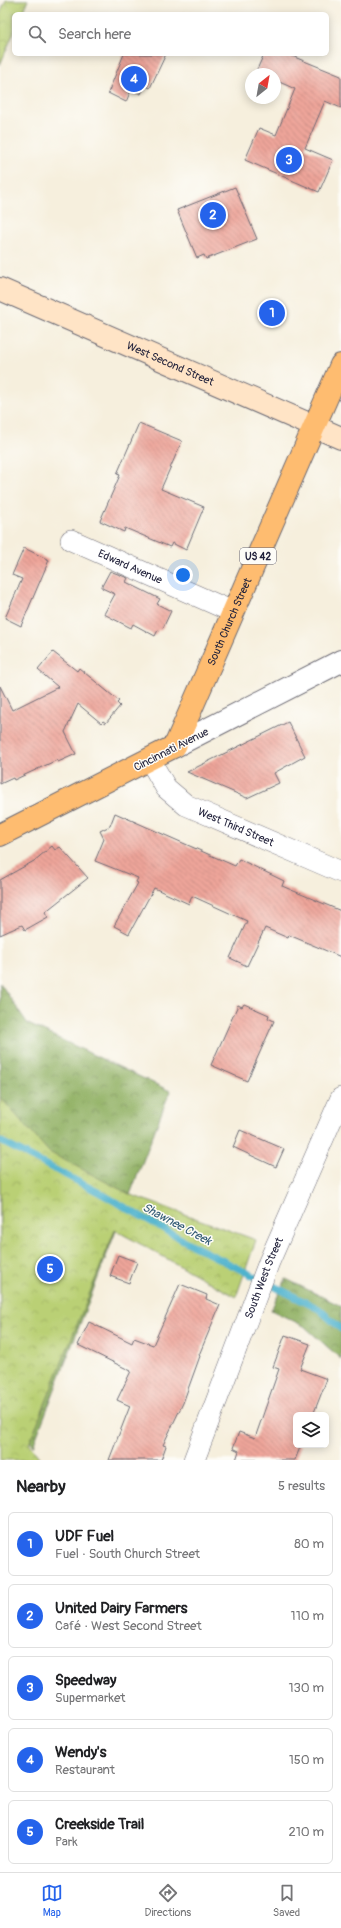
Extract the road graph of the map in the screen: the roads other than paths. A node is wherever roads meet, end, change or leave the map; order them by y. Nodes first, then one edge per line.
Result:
1 (0, 289) edge
2 (341, 365) edge
3 (315, 426) junction
4 (341, 438) edge
5 (71, 540) dead end
6 (233, 612) junction
7 (341, 661) edge
8 (175, 746) junction
9 (150, 760) junction
10 (0, 835) edge
11 (341, 872) edge
12 (341, 1098) edge
13 (194, 1460) edge

1 - 3 main road, West Second Street
2 - 3 highway, South Church Street / US 42
3 - 4 main road, West Second Street
3 - 6 highway, South Church Street / US 42
5 - 6 street, Edward Avenue
6 - 8 highway, South Church Street / US 42
7 - 8 street, Cincinnati Avenue
8 - 9 highway, Cincinnati Avenue
9 - 10 highway, Cincinnati Avenue
9 - 11 street, West Third Street
12 - 13 street, South West Street

